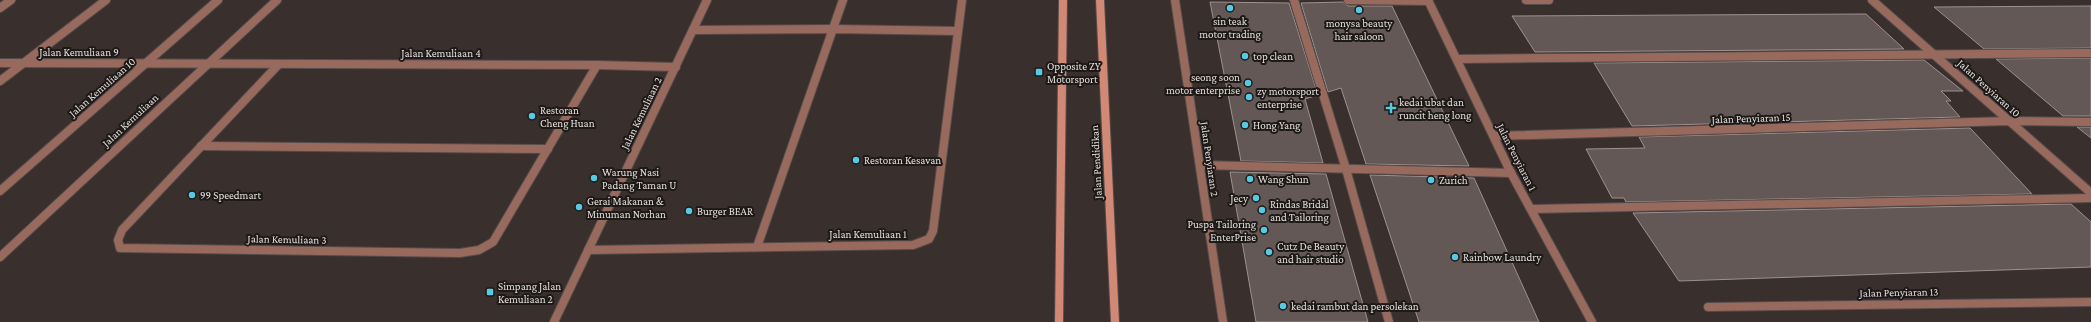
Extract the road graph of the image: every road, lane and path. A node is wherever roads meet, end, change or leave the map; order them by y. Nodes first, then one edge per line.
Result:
1 (11, 0) edge
2 (106, 0) edge
3 (218, 0) edge
4 (277, 0) edge
5 (708, 0) edge
6 (843, 0) edge
7 (962, 0) edge
8 (1063, 0) edge
9 (1100, 0) edge
10 (1175, 0) edge
11 (1294, 0) edge
12 (1348, 0) edge
13 (1526, 0) edge
14 (1549, 0) edge
15 (1872, 0) edge
16 (1428, 1) edge
17 (0, 8) edge
18 (833, 29) junction
19 (693, 30) junction
20 (958, 32) junction
21 (1933, 53) junction
22 (2091, 53) edge
23 (1457, 59) junction
24 (147, 62) junction
25 (0, 63) edge
26 (25, 63) junction
27 (206, 64) junction
28 (279, 64) junction
29 (597, 65) junction
30 (676, 67) junction
31 (0, 82) edge
32 (2008, 121) junction
33 (2091, 122) edge
34 (1494, 136) junction
35 (201, 146) junction
36 (548, 149) junction
37 (1200, 165) junction
38 (1346, 169) junction
39 (1511, 173) junction
40 (0, 191) edge
41 (2091, 193) edge
42 (2091, 198) edge
43 (1532, 209) junction
44 (757, 246) junction
45 (588, 250) junction
46 (0, 256) edge
47 (2091, 302) edge
48 (1708, 307) dead end
49 (554, 322) edge
50 (1059, 322) edge
51 (1115, 322) edge
52 (1223, 322) edge
53 (1389, 322) edge
54 (1592, 322) edge

1 - 17 street
2 - 26 street
3 - 24 street, Jalan Kemuliaan 10
4 - 27 street, Jalan Kemuliaan
5 - 19 street, Jalan Kemuliaan 2
6 - 18 street
7 - 20 street, Jalan Kemuliaan 1
8 - 50 main road
9 - 51 main road, Jalan Pendidikan
10 - 37 street, Jalan Penyiaran 2
11 - 38 street
12 - 16 street
13 - 14 street
15 - 21 street, Jalan Penyiaran 10
16 - 23 street, Jalan Penyiaran 1
18 - 19 street
18 - 20 street
18 - 44 street
19 - 30 street, Jalan Kemuliaan 2
20 - 44 street, Jalan Kemuliaan 1
21 - 22 street
21 - 23 street
21 - 32 street, Jalan Penyiaran 10
23 - 34 street, Jalan Penyiaran 1
24 - 26 street, Jalan Kemuliaan 9
24 - 27 street, Jalan Kemuliaan 9
24 - 40 street, Jalan Kemuliaan 10
25 - 26 street, Jalan Kemuliaan 9
26 - 31 street
27 - 28 street, Jalan Kemuliaan 4
27 - 46 street, Jalan Kemuliaan
28 - 29 street, Jalan Kemuliaan 4
28 - 35 street, Jalan Kemuliaan 3
29 - 30 street, Jalan Kemuliaan 4
29 - 36 street, Jalan Kemuliaan 3
30 - 45 street, Jalan Kemuliaan 2
32 - 33 street, Jalan Penyiaran 15
32 - 34 street, Jalan Penyiaran 15
32 - 41 street, Jalan Penyiaran 10
34 - 39 street, Jalan Penyiaran 1
35 - 36 street
35 - 36 street, Jalan Kemuliaan 3
37 - 38 street
37 - 52 street, Jalan Penyiaran 2
38 - 39 street
38 - 53 street
39 - 43 street, Jalan Penyiaran 1
42 - 43 street
43 - 54 street, Jalan Penyiaran 1
44 - 45 street, Jalan Kemuliaan 1
45 - 49 street, Jalan Kemuliaan 2
47 - 48 street, Jalan Penyiaran 13

